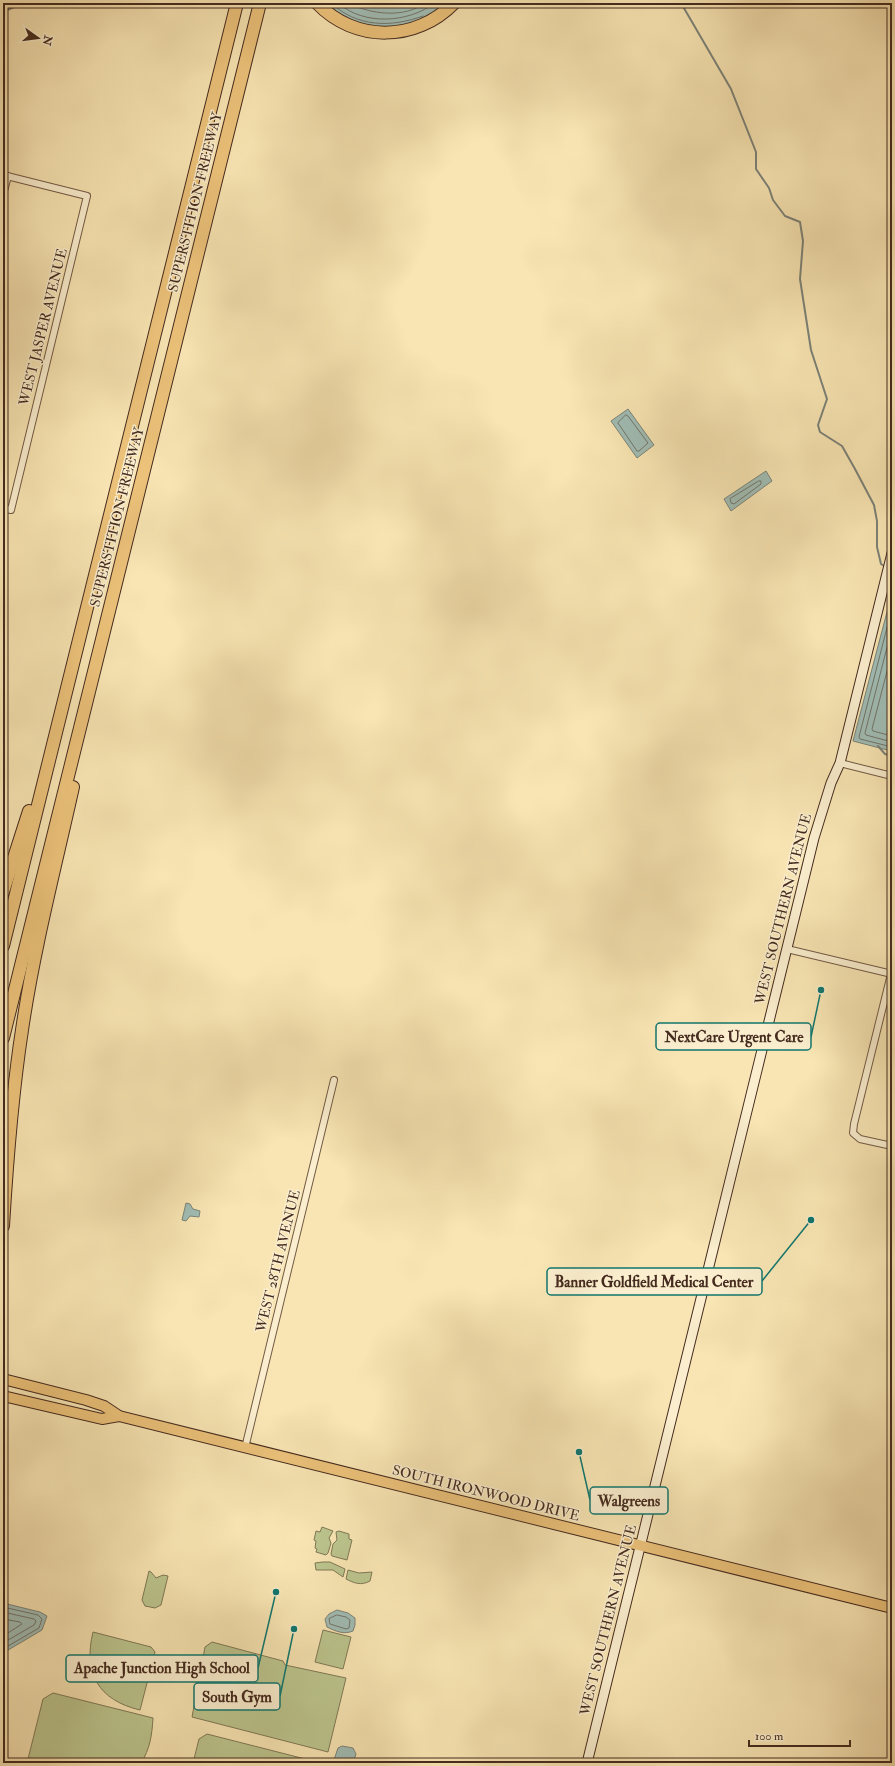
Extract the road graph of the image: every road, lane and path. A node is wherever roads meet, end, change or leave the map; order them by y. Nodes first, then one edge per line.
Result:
1 (237, 3) edge
2 (260, 3) edge
3 (318, 3) edge
4 (454, 3) edge
5 (5, 175) edge
6 (3, 195) edge
7 (3, 508) edge
8 (892, 555) edge
9 (97, 660) junction
10 (56, 732) junction
11 (840, 763) junction
12 (892, 776) edge
13 (3, 892) edge
14 (3, 946) edge
15 (787, 949) junction
16 (892, 974) edge
17 (3, 1038) edge
18 (334, 1080) dead end
19 (892, 1146) edge
20 (3, 1226) edge
21 (3, 1379) edge
22 (3, 1396) edge
23 (119, 1416) junction
24 (245, 1448) junction
25 (640, 1546) junction
26 (892, 1608) edge
27 (586, 1763) edge

1 - 10 highway, SUPERSTITION FREEWAY
2 - 9 highway, SUPERSTITION FREEWAY
3 - 4 highway
5 - 6 street
5 - 7 street, WEST JASPER AVENUE
8 - 11 main road, WEST SOUTHERN AVENUE
9 - 17 highway, SUPERSTITION FREEWAY
9 - 20 highway
10 - 13 highway
10 - 14 highway, SUPERSTITION FREEWAY
11 - 12 street
11 - 15 main road, WEST SOUTHERN AVENUE
15 - 16 street
15 - 25 main road, WEST SOUTHERN AVENUE
16 - 19 street
18 - 24 street, WEST 28TH AVENUE
21 - 23 main road, SOUTH IRONWOOD DRIVE
22 - 23 main road, SOUTH IRONWOOD DRIVE
23 - 24 main road, SOUTH IRONWOOD DRIVE
24 - 25 main road, SOUTH IRONWOOD DRIVE
25 - 26 main road, SOUTH IRONWOOD DRIVE
25 - 27 main road, WEST SOUTHERN AVENUE

